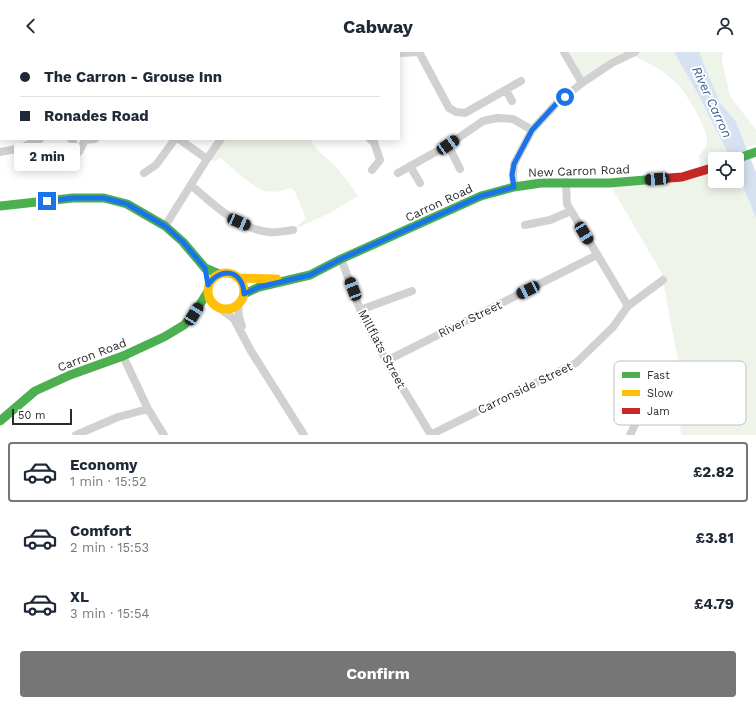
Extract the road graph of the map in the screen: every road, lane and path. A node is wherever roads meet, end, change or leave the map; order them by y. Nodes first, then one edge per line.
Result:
1 (420, 52) edge
2 (564, 52) edge
3 (635, 52) edge
4 (400, 53) edge
5 (521, 81) dead end
6 (582, 83) junction
7 (506, 90) junction
8 (512, 101) dead end
9 (532, 130) junction
10 (38, 140) edge
11 (72, 140) edge
12 (85, 140) edge
13 (173, 140) edge
14 (180, 140) edge
15 (220, 140) edge
16 (371, 140) edge
17 (27, 145) junction
18 (448, 145) junction
19 (0, 152) edge
20 (74, 152) junction
21 (756, 152) edge
22 (34, 154) junction
23 (744, 156) edge
24 (20, 159) dead end
25 (207, 159) junction
26 (410, 166) junction
27 (460, 169) dead end
28 (708, 169) edge
29 (372, 170) dead end
30 (144, 173) dead end
31 (398, 173) dead end
32 (566, 182) junction
33 (420, 183) dead end
34 (191, 185) junction
35 (514, 187) junction
36 (0, 206) edge
37 (571, 211) junction
38 (525, 225) dead end
39 (165, 226) junction
40 (293, 230) dead end
41 (597, 255) junction
42 (341, 259) junction
43 (205, 268) junction
44 (220, 274) junction
45 (238, 278) junction
46 (287, 280) junction
47 (663, 280) dead end
48 (208, 289) junction
49 (412, 291) dead end
50 (244, 294) junction
51 (212, 304) junction
52 (238, 305) junction
53 (628, 306) junction
54 (222, 310) junction
55 (360, 310) junction
56 (194, 314) junction
57 (251, 351) junction
58 (124, 356) junction
59 (386, 361) junction
60 (148, 408) junction
61 (0, 421) edge
62 (635, 425) edge
63 (76, 435) edge
64 (164, 435) edge
65 (304, 435) edge
66 (431, 435) edge
67 (630, 435) edge

1 - 4 street
1 - 7 street
2 - 6 street
3 - 6 street
5 - 7 street
6 - 9 street
7 - 8 street
9 - 18 street
9 - 35 street
10 - 17 street
11 - 20 street
12 - 20 street
13 - 30 street
14 - 25 street
15 - 25 street
16 - 29 street
17 - 19 street
17 - 22 street
18 - 26 street
18 - 27 street
20 - 22 street
21 - 23 main road
22 - 24 street
25 - 34 street
26 - 31 street
26 - 33 street
28 - 32 main road, New Carron Road
32 - 35 main road, New Carron Road
32 - 37 street
34 - 39 street
34 - 40 street
35 - 42 main road, Carron Road
36 - 39 main road
37 - 38 street
37 - 41 street
39 - 43 main road
41 - 53 street
41 - 59 street, River Street
42 - 46 main road, Carron Road
42 - 55 street, Millflats Street
43 - 44 main road
43 - 48 main road
44 - 45 main road
44 - 48 main road
45 - 46 main road, Carron Road
45 - 50 main road
46 - 50 main road, Carron Road
47 - 53 street, Carronside Street
48 - 51 main road
48 - 56 main road, Carron Road
49 - 55 street
50 - 52 main road
51 - 54 main road
51 - 56 main road, Carron Road
52 - 54 main road
52 - 57 street
53 - 66 street, Carronside Street
54 - 57 street
55 - 59 street, Millflats Street
56 - 58 main road, Carron Road
57 - 65 street
58 - 60 street
58 - 61 main road, Carron Road
59 - 66 street, Millflats Street
60 - 63 street
60 - 64 street
62 - 67 street

